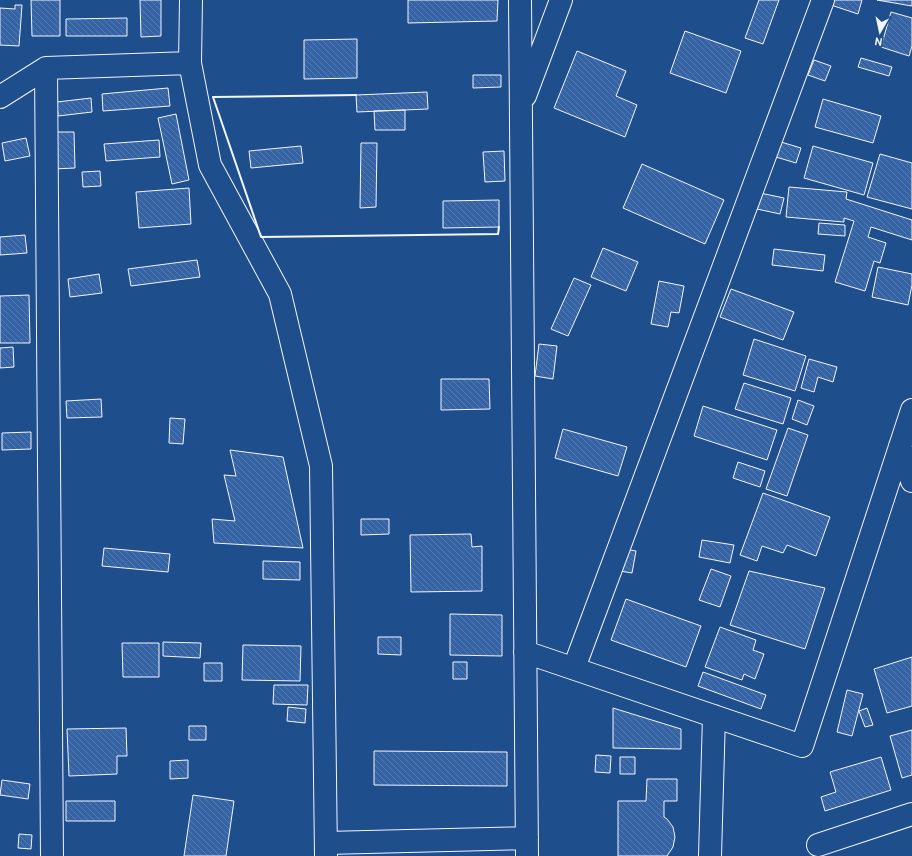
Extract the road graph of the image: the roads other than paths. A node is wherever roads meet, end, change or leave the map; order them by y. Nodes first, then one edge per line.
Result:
1 (191, 0) edge
2 (520, 0) edge
3 (561, 0) edge
4 (823, 0) edge
5 (190, 62) junction
6 (46, 68) junction
7 (0, 97) edge
8 (521, 109) junction
9 (912, 410) edge
10 (900, 446) junction
11 (912, 481) edge
12 (525, 652) junction
13 (574, 668) junction
14 (714, 716) junction
15 (912, 814) edge
16 (818, 845) dead end
17 (527, 847) edge
18 (326, 850) edge
19 (52, 856) edge
20 (710, 856) edge

1 - 5 street
2 - 8 street
3 - 8 street
4 - 13 street
5 - 6 street
5 - 18 street
6 - 7 street
6 - 19 street
8 - 12 street
9 - 10 street
10 - 11 street
10 - 14 street
12 - 13 street
12 - 17 street
13 - 14 street
14 - 20 street
15 - 16 street
17 - 18 street

